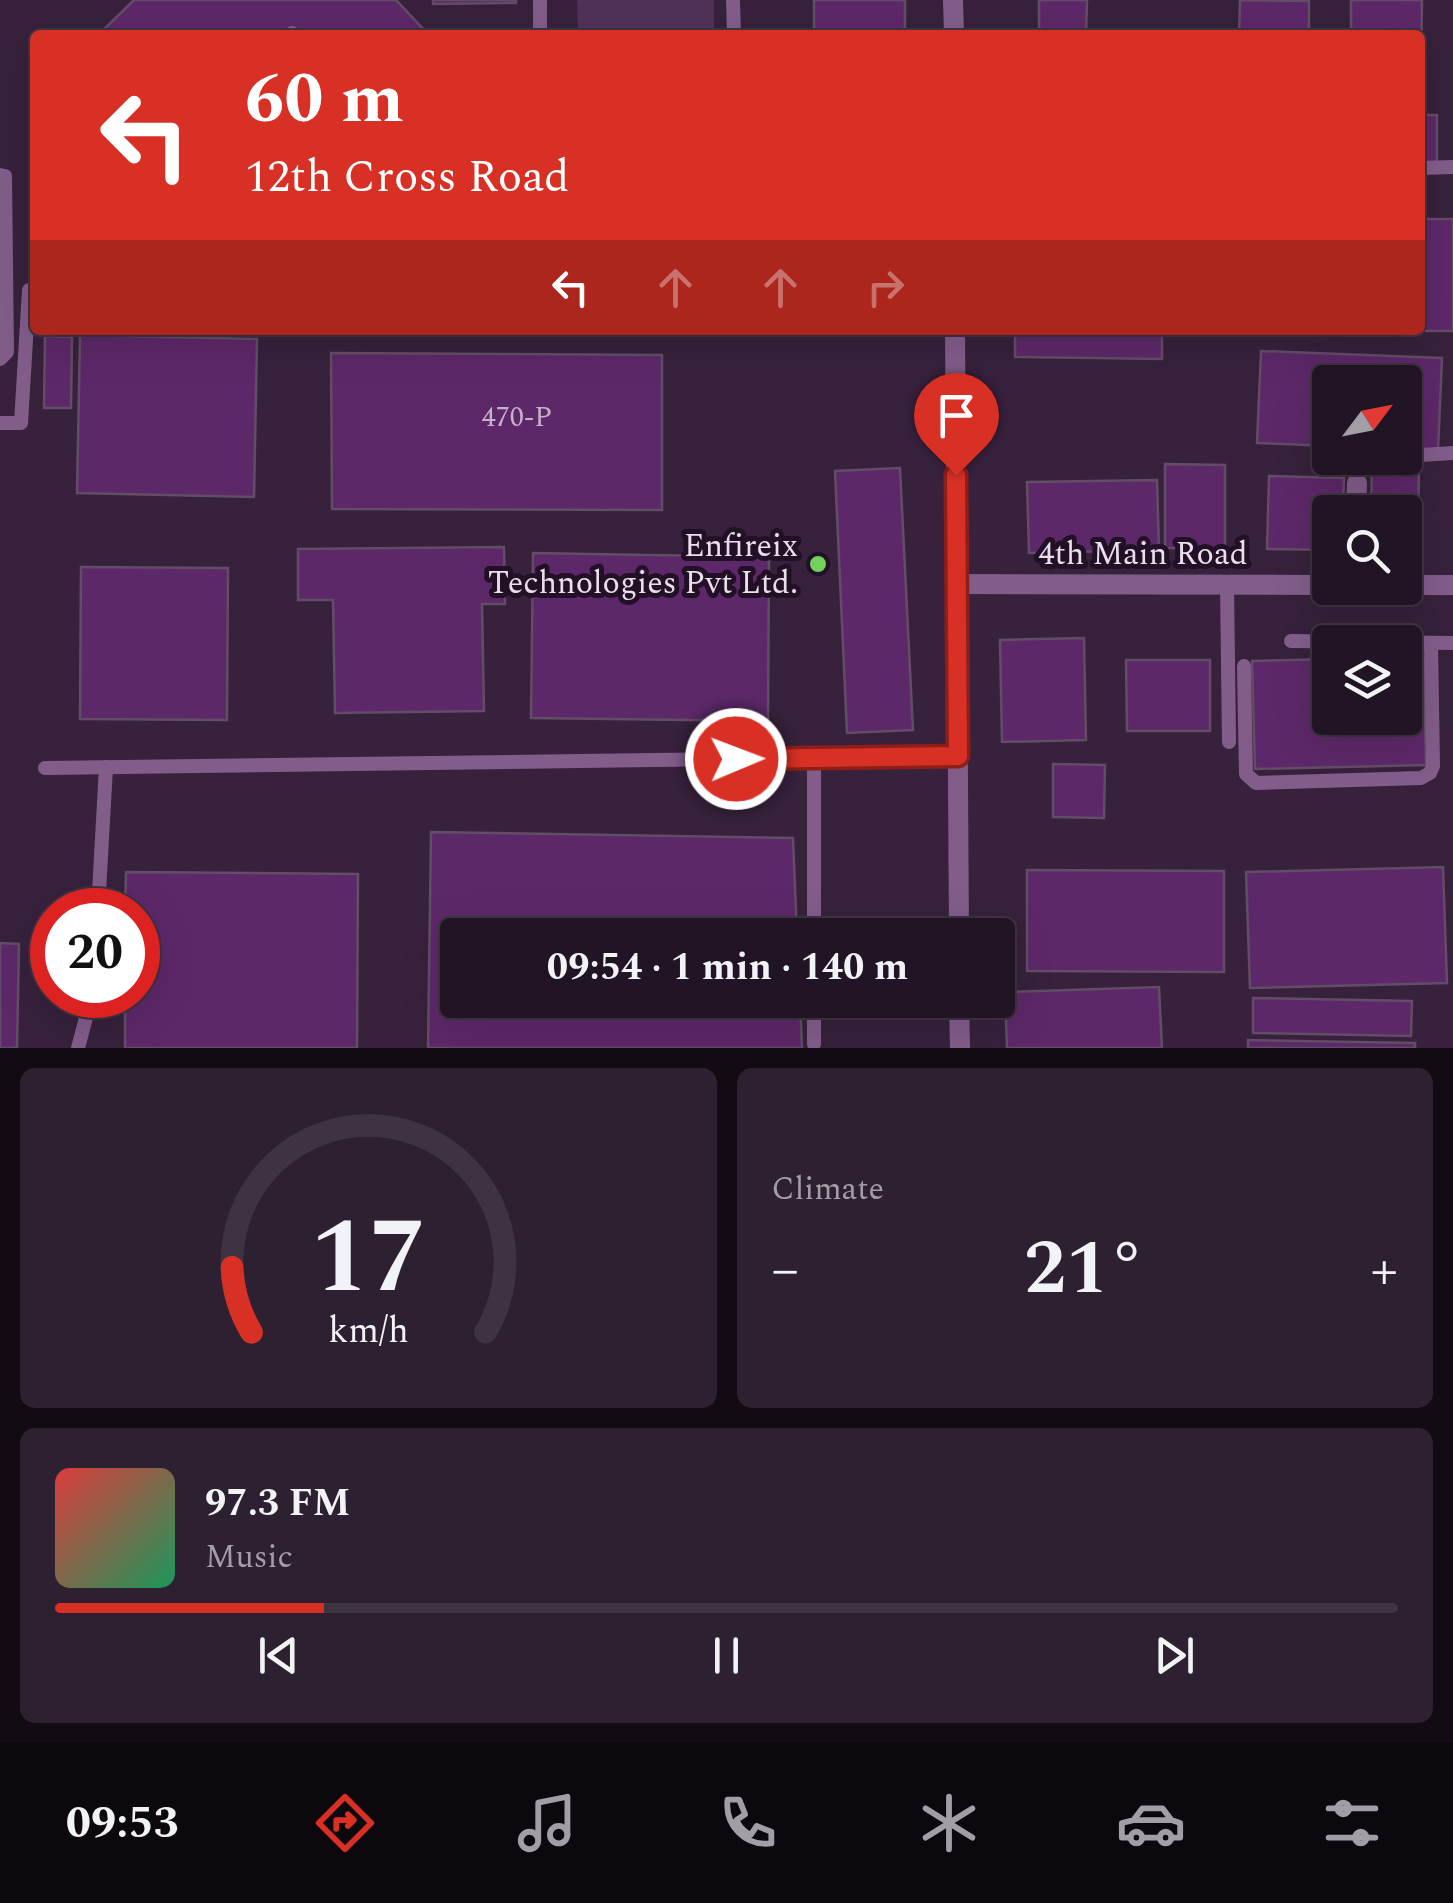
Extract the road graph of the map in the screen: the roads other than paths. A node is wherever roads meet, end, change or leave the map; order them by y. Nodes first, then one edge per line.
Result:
1 (540, 0) edge
2 (733, 0) edge
3 (954, 0) edge
4 (540, 30) edge
5 (734, 30) edge
6 (954, 30) edge
7 (1453, 167) edge
8 (1425, 168) edge
9 (0, 175) edge
10 (30, 290) edge
11 (955, 335) edge
12 (0, 359) edge
13 (0, 423) edge
14 (1453, 453) edge
15 (1422, 455) edge
16 (1358, 482) dead end
17 (1357, 495) edge
18 (956, 584) junction
19 (1228, 584) junction
20 (1312, 584) edge
21 (1422, 585) edge
22 (1453, 585) edge
23 (1291, 641) dead end
24 (1431, 642) junction
25 (1453, 643) edge
26 (1244, 666) dead end
27 (1229, 742) dead end
28 (958, 756) junction
29 (814, 758) junction
30 (106, 767) junction
31 (45, 768) dead end
32 (99, 888) edge
33 (814, 918) edge
34 (959, 918) edge
35 (86, 1018) edge
36 (814, 1018) edge
37 (959, 1018) edge
38 (814, 1044) dead end
39 (78, 1048) edge
40 (960, 1048) edge

1 - 4 lane
2 - 5 lane
3 - 6 street
7 - 8 lane
9 - 12 lane
10 - 13 lane
11 - 18 street
14 - 15 lane
16 - 17 street
18 - 19 street, 4th Main Road
18 - 28 street
19 - 20 street, 4th Main Road
19 - 27 lane
21 - 22 street
23 - 24 lane
24 - 25 lane
24 - 26 lane
28 - 29 lane
28 - 34 street
29 - 30 lane
29 - 33 lane
30 - 31 lane
30 - 32 lane
35 - 39 lane
36 - 38 lane
37 - 40 street

